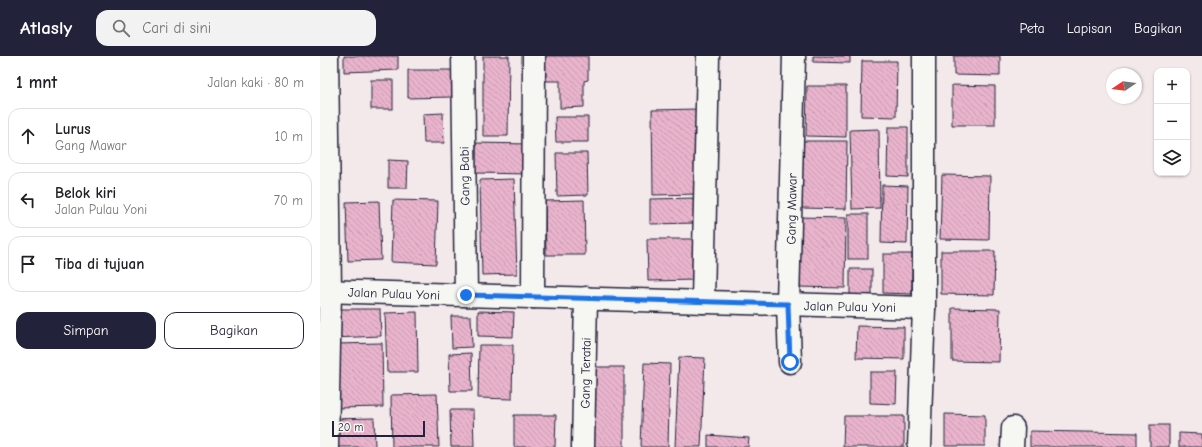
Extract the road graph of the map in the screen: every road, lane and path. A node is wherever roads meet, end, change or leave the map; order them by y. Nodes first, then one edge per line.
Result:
1 (327, 56) edge
2 (463, 56) edge
3 (534, 56) edge
4 (708, 56) edge
5 (794, 56) edge
6 (924, 56) edge
7 (325, 291) edge
8 (466, 295) junction
9 (533, 297) junction
10 (586, 298) junction
11 (703, 302) junction
12 (788, 304) junction
13 (924, 308) junction
14 (790, 362) dead end
15 (327, 447) edge
16 (583, 447) edge
17 (919, 447) edge

1 - 7 street
2 - 8 street, Gang Babi
3 - 9 street
4 - 11 street
5 - 12 street, Gang Mawar
6 - 13 street
7 - 8 street, Jalan Pulau Yoni
7 - 15 street
8 - 9 street, Jalan Pulau Yoni
9 - 10 street, Jalan Pulau Yoni
10 - 11 street, Jalan Pulau Yoni
10 - 16 street, Gang Teratai
11 - 12 street, Jalan Pulau Yoni
12 - 13 street, Jalan Pulau Yoni
12 - 14 street, Gang Mawar
13 - 17 street

